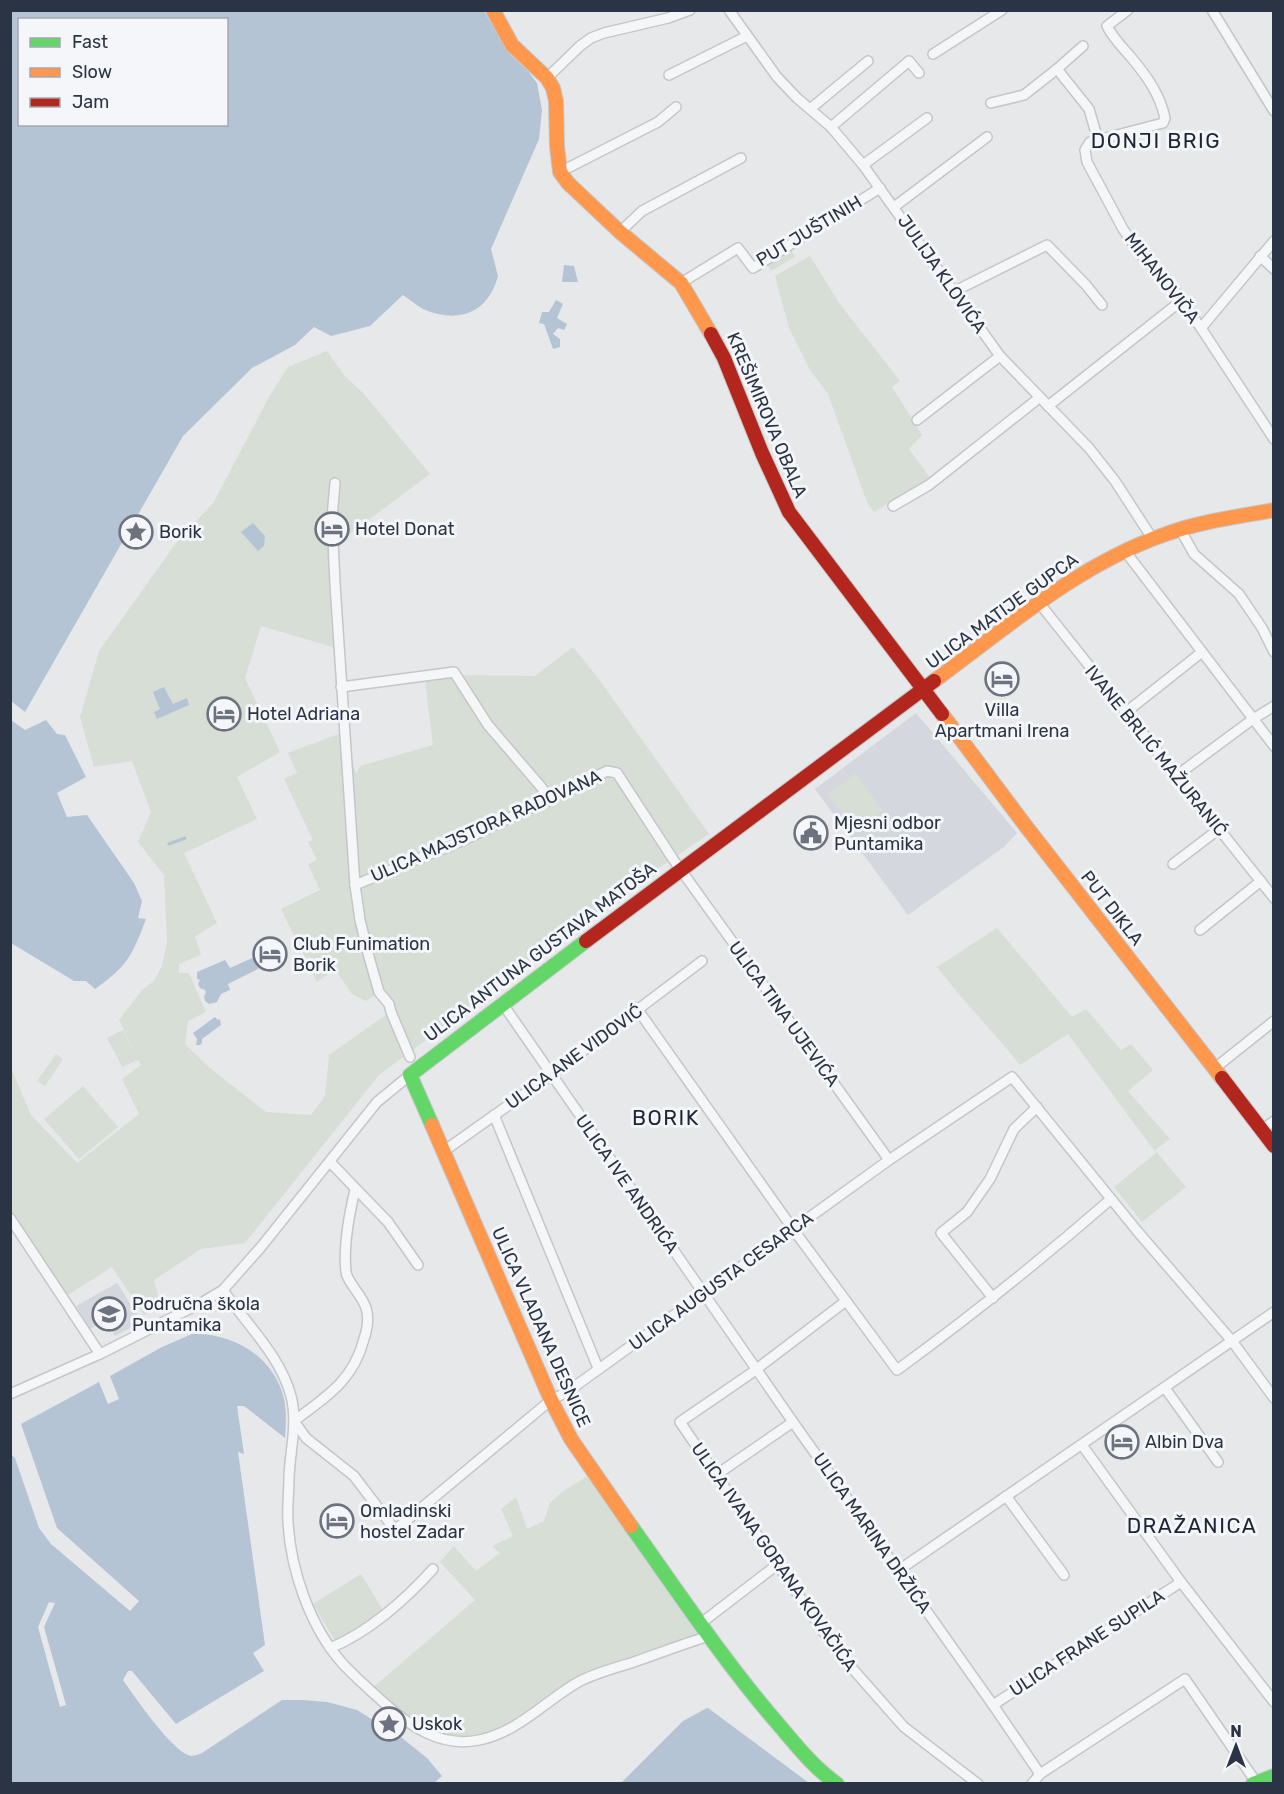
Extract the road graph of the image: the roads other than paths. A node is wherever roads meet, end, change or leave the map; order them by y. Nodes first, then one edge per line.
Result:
1 (493, 10) edge
2 (690, 10) edge
3 (729, 10) edge
4 (1002, 10) edge
5 (1128, 10) edge
6 (1212, 10) edge
7 (747, 36) junction
8 (1083, 46) dead end
9 (933, 54) dead end
10 (868, 61) dead end
11 (1057, 69) junction
12 (919, 73) dead end
13 (669, 75) dead end
14 (547, 78) junction
15 (991, 103) dead end
16 (676, 106) dead end
17 (810, 109) junction
18 (1274, 111) edge
19 (927, 118) dead end
20 (831, 127) junction
21 (987, 137) dead end
22 (1098, 140) junction
23 (741, 158) dead end
24 (863, 165) junction
25 (560, 171) junction
26 (880, 188) junction
27 (894, 207) junction
28 (620, 232) junction
29 (1274, 241) edge
30 (1260, 256) junction
31 (1274, 269) edge
32 (681, 283) junction
33 (953, 292) junction
34 (1181, 300) junction
35 (1102, 305) dead end
36 (1201, 328) junction
37 (1000, 356) junction
38 (1039, 398) junction
39 (1048, 406) junction
40 (917, 420) dead end
41 (1274, 439) edge
42 (335, 483) dead end
43 (893, 506) dead end
44 (1274, 510) edge
45 (1180, 529) junction
46 (1152, 538) junction
47 (1125, 551) junction
48 (1040, 604) junction
49 (1203, 652) junction
50 (1274, 652) edge
51 (341, 687) junction
52 (924, 690) junction
53 (1274, 706) edge
54 (1125, 713) junction
55 (1253, 719) junction
56 (1274, 746) edge
57 (1176, 776) junction
58 (548, 801) junction
59 (1219, 829) junction
60 (1173, 864) dead end
61 (680, 869) junction
62 (1267, 883) edge
63 (356, 885) junction
64 (1274, 898) edge
65 (1200, 930) dead end
66 (702, 961) dead end
67 (502, 1004) junction
68 (638, 1010) junction
69 (1274, 1021) edge
70 (410, 1057) dead end
71 (1215, 1068) junction
72 (410, 1075) junction
73 (551, 1075) junction
74 (1037, 1107) junction
75 (494, 1115) junction
76 (1274, 1121) edge
77 (1262, 1130) junction
78 (1274, 1146) edge
79 (444, 1151) junction
80 (889, 1160) junction
81 (330, 1162) junction
82 (355, 1190) junction
83 (1111, 1199) junction
84 (10, 1218) edge
85 (793, 1229) junction
86 (418, 1265) dead end
87 (223, 1290) junction
88 (704, 1293) junction
89 (993, 1298) junction
90 (846, 1300) junction
91 (1273, 1314) edge
92 (1232, 1341) junction
93 (100, 1354) junction
94 (598, 1368) junction
95 (756, 1368) junction
96 (1165, 1388) junction
97 (11, 1392) edge
98 (1274, 1398) edge
99 (551, 1400) junction
100 (294, 1421) junction
101 (793, 1422) junction
102 (1082, 1446) junction
103 (1218, 1462) dead end
104 (716, 1475) junction
105 (1005, 1496) junction
106 (778, 1564) junction
107 (433, 1569) dead end
108 (899, 1570) junction
109 (1064, 1575) dead end
110 (1181, 1582) junction
111 (700, 1624) junction
112 (709, 1636) junction
113 (330, 1648) junction
114 (1274, 1702) edge
115 (993, 1705) junction
116 (1040, 1774) junction
117 (1274, 1776) edge
118 (1255, 1783) edge
119 (837, 1784) edge
120 (978, 1784) edge
121 (1032, 1784) edge

1 - 14 street
2 - 14 street
3 - 7 street, JULIJA KLOVIĆA
4 - 9 street
5 - 22 street
6 - 18 street
7 - 13 street
7 - 17 street, JULIJA KLOVIĆA
8 - 11 street
10 - 17 street
11 - 15 street
11 - 22 street
12 - 20 street
14 - 25 street
16 - 25 street
17 - 20 street, JULIJA KLOVIĆA
19 - 24 street
20 - 24 street, JULIJA KLOVIĆA
21 - 27 street
22 - 34 street, MIHANOVIČA
23 - 28 street
24 - 26 street, JULIJA KLOVIĆA
25 - 28 street, KREŠIMIROVA OBALA
26 - 27 street, JULIJA KLOVIĆA
26 - 32 street, PUT JUŠTINIH
27 - 33 street, JULIJA KLOVIĆA
28 - 32 street, KREŠIMIROVA OBALA
29 - 30 street
30 - 31 street
30 - 36 street
32 - 52 street, KREŠIMIROVA OBALA
33 - 35 street
33 - 37 street, JULIJA KLOVIĆA
34 - 36 street, MIHANOVIČA
34 - 39 street
36 - 41 street, MIHANOVIČA
37 - 38 street, JULIJA KLOVIĆA
37 - 40 street
38 - 39 street, JULIJA KLOVIĆA
38 - 43 street
39 - 46 street, JULIJA KLOVIĆA
42 - 51 street, ULICA MAJSTORA RADOVANA
44 - 45 street, ULICA MATIJE GUPCA
45 - 46 street, ULICA MATIJE GUPCA
45 - 50 street
46 - 47 street, ULICA MATIJE GUPCA
47 - 48 street, ULICA MATIJE GUPCA
47 - 49 street
48 - 52 street, ULICA MATIJE GUPCA
48 - 54 street, IVANE BRLIĆ MAŽURANIĆ
49 - 54 street
49 - 55 street
51 - 58 street
51 - 63 street, ULICA MAJSTORA RADOVANA
52 - 61 street, ULICA ANTUNA GUSTAVA MATOŠA
52 - 71 street, PUT DIKLA
53 - 55 street
54 - 57 street, IVANE BRLIĆ MAŽURANIĆ
55 - 56 street
55 - 57 street
57 - 59 street, IVANE BRLIĆ MAŽURANIĆ
58 - 61 street, ULICA MAJSTORA RADOVANA
58 - 63 street, ULICA MAJSTORA RADOVANA
59 - 60 street
59 - 62 street, IVANE BRLIĆ MAŽURANIĆ
61 - 67 street, ULICA ANTUNA GUSTAVA MATOŠA
61 - 80 street, ULICA TINA UJEVIĆA
62 - 64 street, IVANE BRLIĆ MAŽURANIĆ
62 - 65 street
63 - 70 street
66 - 68 street, ULICA ANE VIDOVIĆ
67 - 72 street, ULICA ANTUNA GUSTAVA MATOŠA
67 - 73 street, ULICA IVE ANDRIĆA
68 - 73 street, ULICA ANE VIDOVIĆ
68 - 85 street
69 - 71 street
71 - 77 street, PUT DIKLA
72 - 79 street, ULICA VLADANA DESNICE
72 - 81 street, ULICA ANTUNA GUSTAVA MATOŠA
73 - 75 street, ULICA ANE VIDOVIĆ
73 - 88 street, ULICA IVE ANDRIĆA
74 - 80 street, ULICA AUGUSTA CESARCA
74 - 83 street
74 - 89 street
75 - 79 street, ULICA ANE VIDOVIĆ
75 - 94 street
76 - 77 street
77 - 78 street, PUT DIKLA
79 - 99 street, ULICA VLADANA DESNICE
80 - 85 street, ULICA AUGUSTA CESARCA
81 - 82 street
81 - 87 street, ULICA ANTUNA GUSTAVA MATOŠA
82 - 86 street
82 - 100 street
83 - 89 street
83 - 92 street
84 - 93 street
85 - 88 street, ULICA AUGUSTA CESARCA
85 - 90 street
87 - 93 street, ULICA ANTUNA GUSTAVA MATOŠA
87 - 100 street
88 - 94 street, ULICA AUGUSTA CESARCA
88 - 95 street, ULICA MARINA DRŽIĆA
89 - 90 street
90 - 95 street
91 - 92 street
92 - 96 street
92 - 98 street
93 - 97 street, ULICA ANTUNA GUSTAVA MATOŠA
94 - 99 street, ULICA AUGUSTA CESARCA
95 - 101 street, ULICA MARINA DRŽIĆA
95 - 104 street, ULICA IVANA GORANA KOVAČIĆA
96 - 102 street
96 - 103 street
99 - 100 street, ULICA AUGUSTA CESARCA
99 - 111 street, ULICA VLADANA DESNICE
100 - 113 street
101 - 104 street
101 - 108 street, ULICA MARINA DRŽIĆA
102 - 105 street
102 - 110 street
104 - 106 street, ULICA IVANA GORANA KOVAČIĆA
105 - 108 street
105 - 109 street
106 - 111 street
106 - 120 street, ULICA IVANA GORANA KOVAČIĆA
107 - 113 street
108 - 115 street, ULICA MARINA DRŽIĆA
110 - 114 street
110 - 115 street, ULICA FRANE SUPILA
111 - 112 street, ULICA VLADANA DESNICE
112 - 113 street
112 - 119 street, ULICA VLADANA DESNICE
115 - 116 street, ULICA MARINA DRŽIĆA
116 - 118 street
116 - 121 street
117 - 118 street

